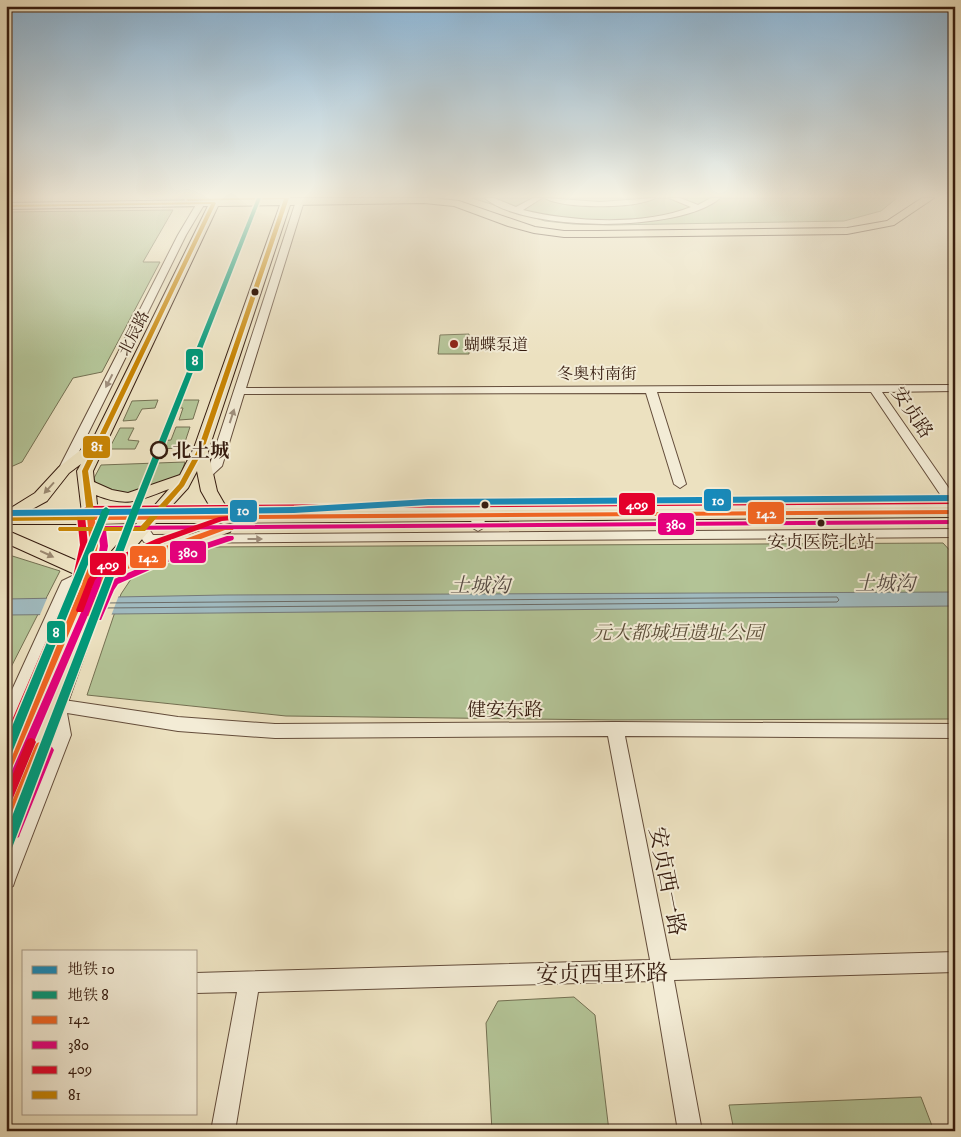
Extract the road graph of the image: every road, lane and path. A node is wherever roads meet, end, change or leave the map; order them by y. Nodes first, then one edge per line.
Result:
1 (174, 251) edge
2 (186, 251) edge
3 (268, 251) edge
4 (285, 251) edge
5 (874, 388) junction
6 (955, 388) edge
7 (650, 389) junction
8 (240, 391) junction
9 (98, 443) junction
10 (200, 450) junction
11 (64, 470) junction
12 (206, 475) junction
13 (185, 478) junction
14 (86, 484) junction
15 (680, 484) dead end
16 (954, 507) edge
17 (12, 516) edge
18 (478, 517) junction
19 (224, 522) junction
20 (92, 523) junction
21 (147, 523) junction
22 (955, 523) edge
23 (6, 530) edge
24 (955, 533) edge
25 (6, 536) edge
26 (198, 539) junction
27 (96, 579) junction
28 (68, 623) junction
29 (57, 705) junction
30 (6, 721) edge
31 (615, 729) junction
32 (955, 731) edge
33 (6, 771) edge
34 (6, 830) edge
35 (6, 880) edge
36 (955, 962) edge
37 (662, 972) junction
38 (249, 982) junction
39 (198, 983) edge
40 (223, 1131) edge
41 (690, 1131) edge

1 -> 11 street, 北辰路
2 - 9 main road, 北辰路
3 - 10 main road, 北辰路
4 - 8 street
5 - 6 street, 冬奥村南街
5 - 7 street, 冬奥村南街
5 - 16 street, 安贞路
7 - 8 street, 冬奥村南街
7 - 15 street
12 -> 8 street
9 - 11 main road
9 - 14 main road, 北辰路
10 - 12 main road
10 - 13 main road, 北辰路
11 -> 17 main road
12 - 19 main road
13 - 14 main road
13 - 21 main road, 北辰路
14 - 20 main road, 北辰路
16 - 18 main road
17 - 20 main road
18 - 19 main road
18 - 19 main road
18 - 22 main road
19 - 21 main road
19 - 26 main road
20 - 21 main road
20 - 23 main road
20 - 27 main road, 北辰路
21 - 26 street
21 - 27 main road, 北辰路
26 -> 24 street
25 -> 27 main road
26 - 27 main road
27 - 28 main road, 北辰路
27 - 28 street
28 - 29 main road, 北辰路
28 - 30 street, 北辰路
28 - 33 main road, 北辰路
29 - 31 street, 健安东路
29 - 34 main road, 北辰路
29 - 35 street
31 - 32 street, 健安东路
31 - 37 street, 安贞西一路
36 - 37 street, 安贞西里环路
37 - 38 street, 安贞西里环路
37 - 41 street, 安贞西一路
38 - 39 street, 安贞西里环路
38 - 40 street

